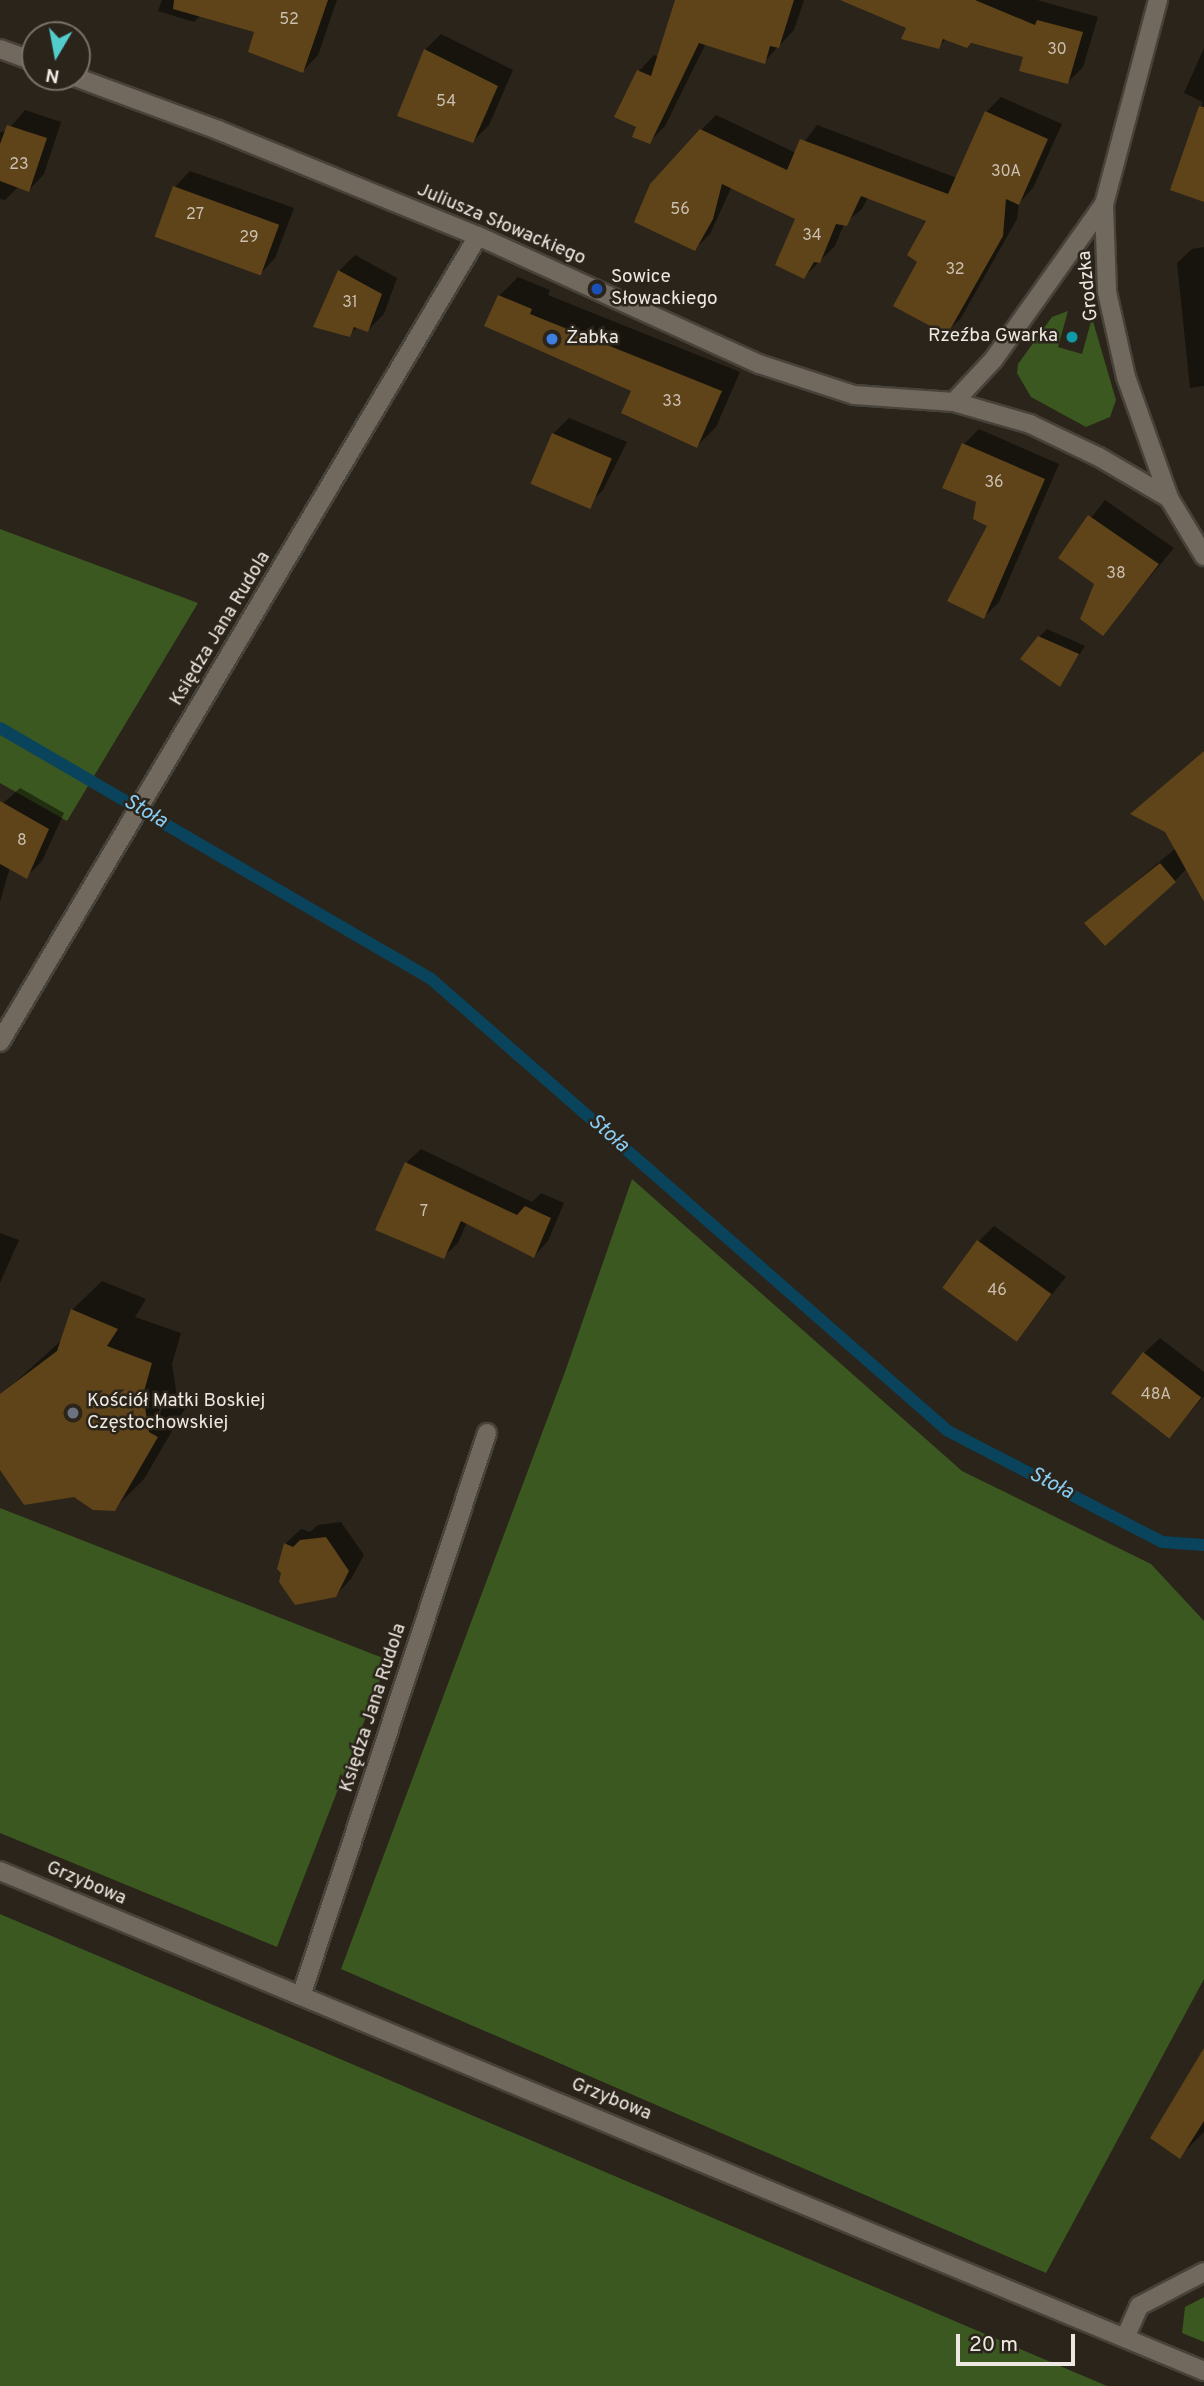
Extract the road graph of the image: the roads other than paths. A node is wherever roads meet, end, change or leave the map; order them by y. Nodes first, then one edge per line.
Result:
1 (1158, 0) edge
2 (0, 49) edge
3 (21, 57) edge
4 (91, 83) edge
5 (1104, 204) junction
6 (478, 236) junction
7 (954, 402) junction
8 (1169, 498) junction
9 (1204, 556) edge
10 (0, 1042) edge
11 (486, 1433) dead end
12 (0, 1871) edge
13 (301, 1996) junction
14 (1204, 2272) edge
15 (1125, 2338) junction
16 (1204, 2371) edge

1 - 5 street, Grodzka
2 - 3 street
4 - 6 street, Juliusza Słowackiego
5 - 7 street
5 - 8 street, Grodzka
6 - 7 street, Juliusza Słowackiego
6 - 10 street, Księdza Jana Rudola
7 - 8 street, Juliusza Słowackiego
8 - 9 street, Grodzka
11 - 13 street, Księdza Jana Rudola
12 - 13 street, Grzybowa
13 - 15 street, Grzybowa
14 - 15 street
15 - 16 street, Grzybowa

